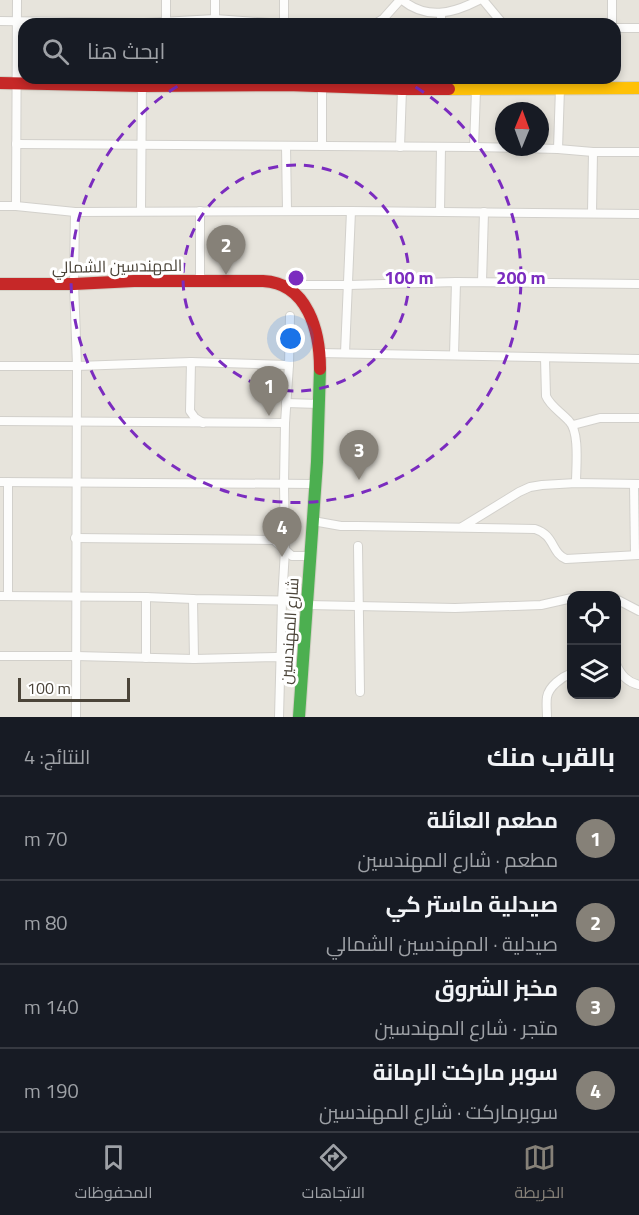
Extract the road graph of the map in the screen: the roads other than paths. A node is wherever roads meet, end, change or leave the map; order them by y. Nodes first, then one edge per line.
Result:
1 (17, 0) edge
2 (166, 0) edge
3 (215, 0) edge
4 (284, 0) edge
5 (401, 0) edge
6 (479, 0) edge
7 (483, 0) edge
8 (612, 0) edge
9 (441, 13) junction
10 (166, 18) edge
11 (215, 18) edge
12 (283, 18) edge
13 (384, 18) edge
14 (441, 18) edge
15 (499, 18) edge
16 (612, 18) edge
17 (0, 21) edge
18 (17, 21) junction
19 (621, 28) edge
20 (639, 28) edge
21 (0, 83) edge
22 (16, 83) junction
23 (142, 84) edge
24 (308, 84) edge
25 (441, 84) edge
26 (586, 84) edge
27 (602, 84) edge
28 (322, 86) junction
29 (560, 88) junction
30 (639, 88) edge
31 (402, 89) junction
32 (476, 90) junction
33 (16, 144) junction
34 (142, 146) junction
35 (286, 146) junction
36 (322, 146) junction
37 (400, 147) junction
38 (441, 147) junction
39 (474, 147) junction
40 (558, 148) junction
41 (593, 152) junction
42 (639, 152) edge
43 (0, 206) edge
44 (16, 206) junction
45 (141, 211) junction
46 (200, 211) junction
47 (287, 211) junction
48 (351, 211) junction
49 (75, 212) junction
50 (440, 212) junction
51 (484, 212) junction
52 (592, 213) junction
53 (639, 214) edge
54 (200, 280) junction
55 (456, 282) junction
56 (482, 282) junction
57 (0, 284) edge
58 (74, 284) junction
59 (639, 284) edge
60 (283, 285) junction
61 (349, 285) junction
62 (290, 316) dead end
63 (319, 353) junction
64 (345, 353) junction
65 (454, 355) junction
66 (545, 358) junction
67 (639, 360) edge
68 (191, 362) junction
69 (289, 365) junction
70 (0, 366) edge
71 (77, 366) junction
72 (286, 402) junction
73 (319, 404) junction
74 (639, 418) edge
75 (0, 421) edge
76 (77, 421) junction
77 (203, 423) junction
78 (285, 423) junction
79 (573, 425) junction
80 (76, 481) junction
81 (4, 482) edge
82 (576, 483) junction
83 (284, 484) junction
84 (315, 484) junction
85 (636, 484) edge
86 (313, 521) junction
87 (461, 527) junction
88 (4, 538) edge
89 (75, 538) junction
90 (358, 546) dead end
91 (285, 550) junction
92 (637, 555) edge
93 (312, 556) junction
94 (4, 596) edge
95 (75, 596) junction
96 (146, 597) junction
97 (567, 599) edge
98 (194, 600) junction
99 (282, 600) junction
100 (621, 602) edge
101 (308, 603) junction
102 (360, 607) junction
103 (639, 611) edge
104 (0, 656) edge
105 (76, 656) junction
106 (146, 658) junction
107 (281, 658) junction
108 (194, 659) junction
109 (621, 674) edge
110 (567, 675) edge
111 (639, 685) edge
112 (360, 692) dead end
113 (75, 717) edge
114 (279, 717) edge
115 (299, 717) edge
116 (547, 717) edge

1 - 18 street
2 - 10 street
3 - 11 street
4 - 12 street
5 - 9 street
5 - 13 street
6 - 9 street
7 - 15 street
8 - 16 street
9 - 14 street
17 - 18 street
18 - 22 street
19 - 20 street
21 - 22 main road
22 - 33 street
23 - 34 street
24 - 28 main road
25 - 31 main road
25 - 32 main road
26 - 29 main road
27 - 30 main road
28 - 31 main road
28 - 36 street
29 - 32 main road
29 - 40 street
31 - 37 street
32 - 39 street
33 - 34 street
33 - 44 street
34 - 35 street
34 - 45 street
35 - 36 street
35 - 47 street
36 - 37 street
37 - 38 street
38 - 39 street
38 - 50 street
39 - 40 street
40 - 41 street
41 - 42 street
41 - 52 street
43 - 44 street
44 - 49 street
45 - 46 street
45 - 49 street
46 - 47 street
46 - 54 street
47 - 48 street
48 - 50 street
48 - 61 street
49 - 58 street
50 - 51 street
51 - 52 street
51 - 56 street
52 - 53 street
54 - 58 main road, المهندسين الشمالي
54 - 60 main road, المهندسين الشمالي
55 - 56 street
55 - 61 street
55 - 65 street
56 - 59 street
57 - 58 main road, المهندسين الشمالي
58 - 71 street
60 - 61 street
60 - 63 main road
61 - 64 street
62 - 69 street
63 - 64 street
63 - 73 main road
64 - 65 street
65 - 66 street
66 - 67 street
66 - 79 street
68 - 69 street
68 - 71 street
68 - 77 street
69 - 72 street
70 - 71 street
71 - 76 street
72 - 73 street
72 - 78 street
73 - 84 main road, شارع المهندسين
74 - 79 street
75 - 76 street
76 - 77 street
76 - 80 street
77 - 78 street
78 - 83 street
79 - 82 street
80 - 81 street
80 - 83 street
80 - 89 street
81 - 88 street
82 - 85 street
82 - 87 street
83 - 84 street
83 - 91 street
84 - 86 main road, شارع المهندسين
85 - 92 street
86 - 87 street
86 - 93 main road, شارع المهندسين
87 - 92 street
88 - 94 street
89 - 91 street
89 - 95 street
90 - 102 street
91 - 93 street
91 - 99 street
93 - 101 main road, شارع المهندسين
94 - 95 street
95 - 96 street
95 - 105 street
96 - 98 street
96 - 106 street
97 - 102 street
98 - 99 street
98 - 108 street
99 - 101 street
99 - 107 street
100 - 103 street
101 - 102 street
101 - 115 main road, شارع المهندسين
102 - 112 street
104 - 105 street
105 - 106 street
105 - 113 street
106 - 108 street
107 - 108 street
107 - 114 street
109 - 111 street
110 - 116 street

